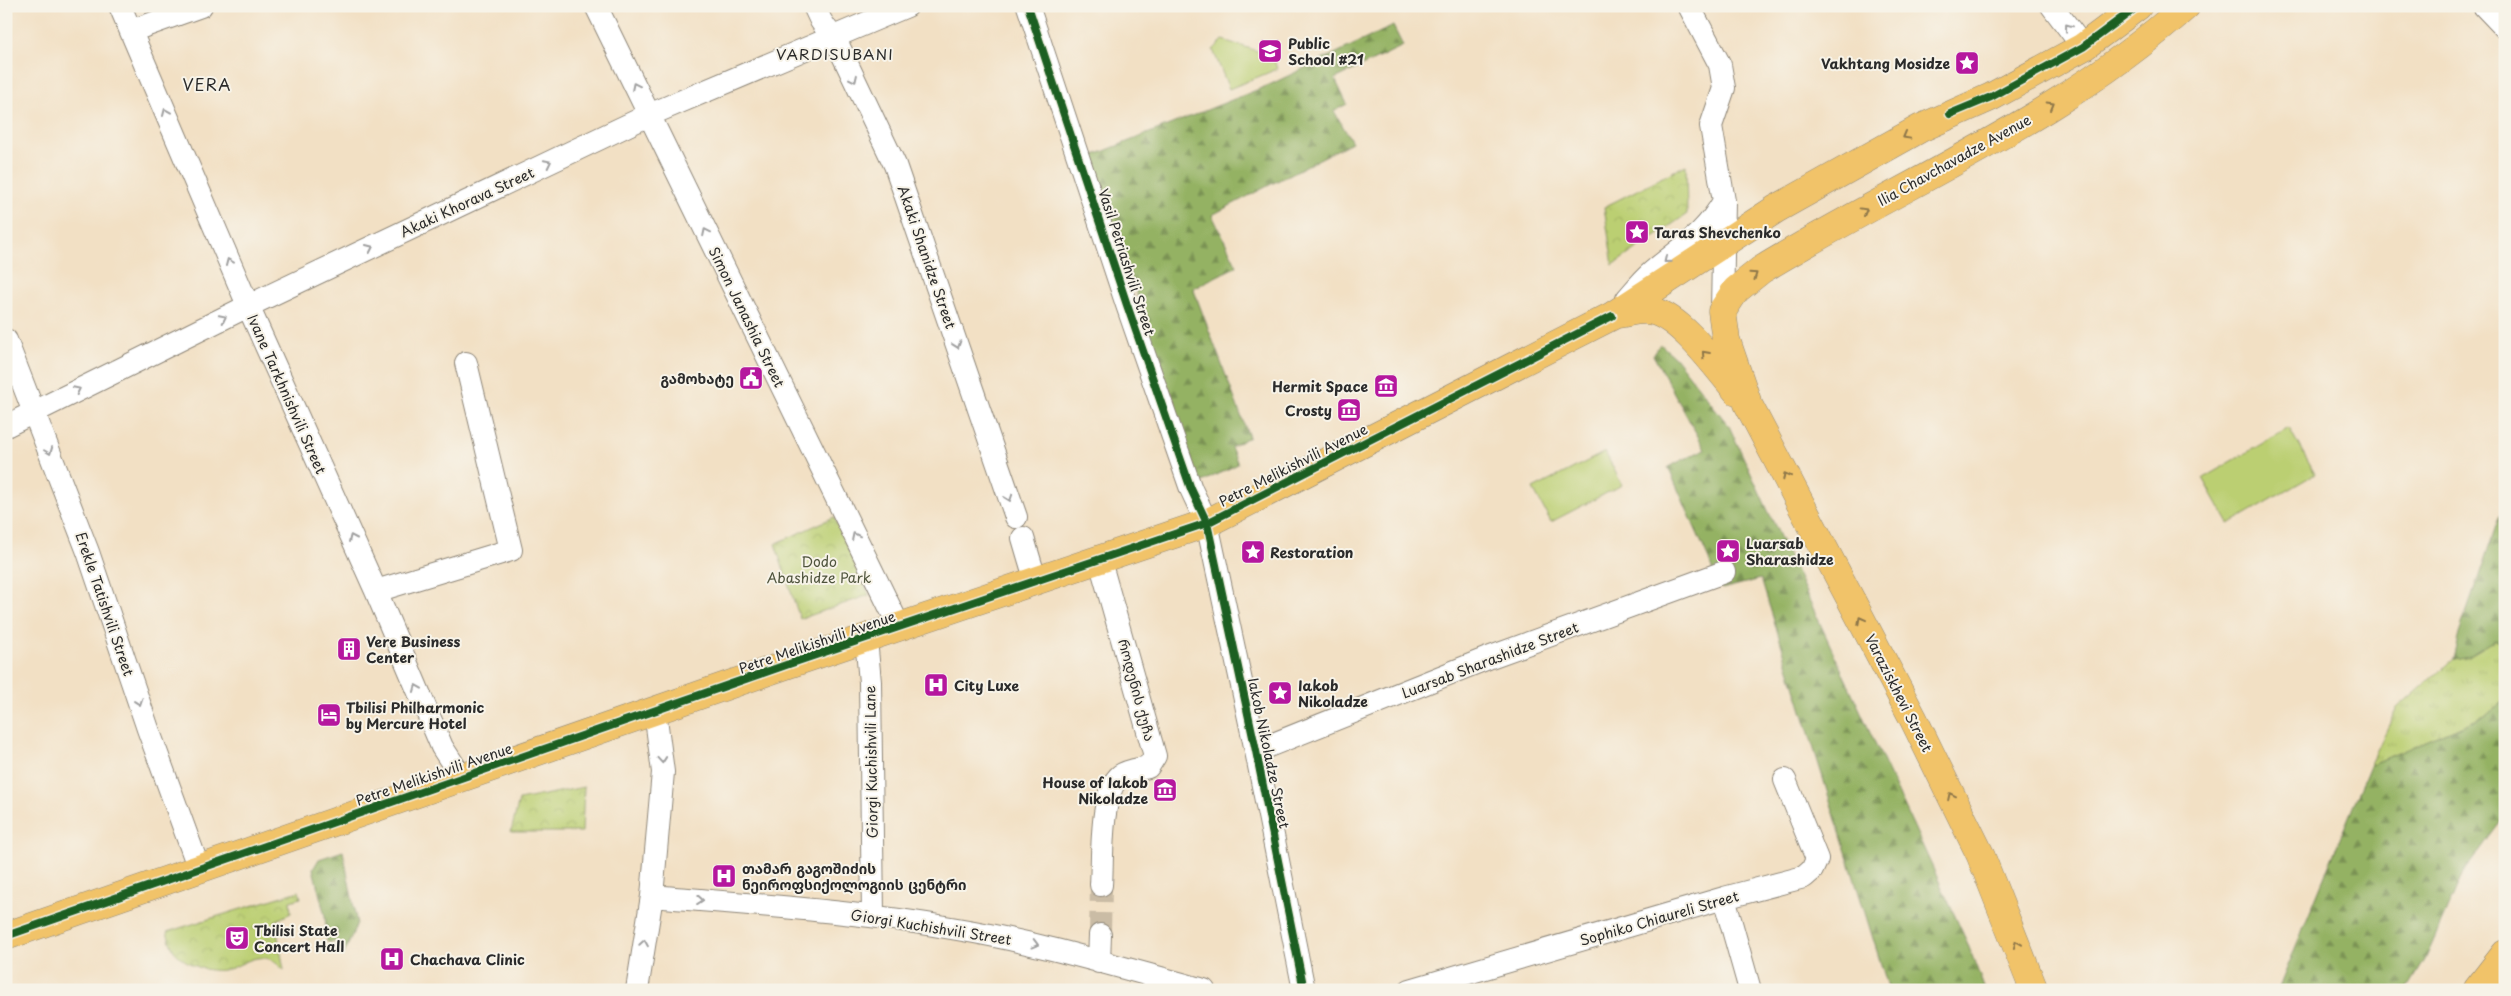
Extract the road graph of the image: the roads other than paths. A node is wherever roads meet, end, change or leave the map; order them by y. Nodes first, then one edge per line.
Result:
1 (120, 6) edge
2 (201, 6) edge
3 (596, 6) edge
4 (814, 6) edge
5 (907, 6) edge
6 (1028, 6) edge
7 (1689, 6) edge
8 (2052, 6) edge
9 (2138, 6) edge
10 (2186, 6) edge
11 (2484, 6) edge
12 (2505, 28) edge
13 (131, 30) junction
14 (832, 37) junction
15 (2083, 47) junction
16 (648, 115) junction
17 (1724, 201) junction
18 (1724, 255) junction
19 (248, 306) junction
20 (1722, 311) junction
21 (1612, 316) junction
22 (6, 340) edge
23 (466, 363) dead end
24 (1748, 404) junction
25 (34, 412) junction
26 (6, 426) edge
27 (1207, 523) junction
28 (1100, 560) junction
29 (1724, 572) dead end
30 (1036, 582) junction
31 (376, 591) junction
32 (899, 626) junction
33 (866, 639) junction
34 (655, 711) junction
35 (1256, 751) junction
36 (462, 778) junction
37 (1785, 780) dead end
38 (199, 869) junction
39 (1101, 885) tunnel mouth
40 (652, 896) junction
41 (1724, 898) junction
42 (874, 916) junction
43 (1100, 935) tunnel mouth
44 (6, 936) edge
45 (2505, 954) edge
46 (1099, 962) junction
47 (637, 990) edge
48 (1204, 990) edge
49 (1304, 990) edge
50 (1410, 990) edge
51 (1750, 990) edge
52 (2034, 990) edge
53 (2477, 990) edge

1 - 13 street, Ivane Tarkhnishvili Street
2 - 13 street
16 -> 3 street, Simon Janashia Street
4 - 14 street, Akaki Shanidze Street
5 - 14 street, Akaki Khorava Street
6 - 27 street, Vasil Petriashvili Street
7 - 17 street, Varaziskhevi Street
15 -> 8 street
9 - 15 main road
20 -> 10 main road, Ilia Chavchavadze Avenue
11 - 12 street
19 -> 13 street, Ivane Tarkhnishvili Street
14 - 16 street, Akaki Khorava Street
14 -> 30 street, Akaki Shanidze Street
15 -> 18 main road
19 -> 16 street, Akaki Khorava Street
32 -> 16 street, Simon Janashia Street
17 - 18 street, Varaziskhevi Street
17 -> 21 street
18 - 20 street, Varaziskhevi Street
18 - 21 main road, Petre Melikishvili Avenue
25 -> 19 street, Akaki Khorava Street
31 -> 19 street, Ivane Tarkhnishvili Street
20 - 24 main road, Varaziskhevi Street
24 -> 21 main road, Varaziskhevi Street
21 - 27 main road, Petre Melikishvili Avenue
22 - 25 street, Erekle Tatishvili Street
23 - 31 street
52 -> 24 main road, Varaziskhevi Street
25 - 26 street, Akaki Khorava Street
25 -> 38 street, Erekle Tatishvili Street
27 - 28 main road, Petre Melikishvili Avenue
27 - 35 street, Iakob Nikoladze Street
28 - 30 main road, Petre Melikishvili Avenue
28 - 39 street, როდენის ქუჩა
29 - 35 street, Luarsab Sharashidze Street
30 - 32 main road, Petre Melikishvili Avenue
36 -> 31 street, Ivane Tarkhnishvili Street
32 - 33 main road, Petre Melikishvili Avenue
33 - 34 main road, Petre Melikishvili Avenue
33 - 42 street, Giorgi Kuchishvili Lane
34 - 36 main road, Petre Melikishvili Avenue
34 -> 40 street
35 - 49 street, Iakob Nikoladze Street
36 - 38 main road, Petre Melikishvili Avenue
37 - 41 street, Sophiko Chiaureli Street
38 - 44 main road, Petre Melikishvili Avenue
40 -> 42 street, Giorgi Kuchishvili Street
47 -> 40 street
41 - 50 street, Sophiko Chiaureli Street
41 - 51 street
42 -> 46 street, Giorgi Kuchishvili Street
43 - 46 street
45 - 53 main road
46 - 48 street, Giorgi Kuchishvili Street

